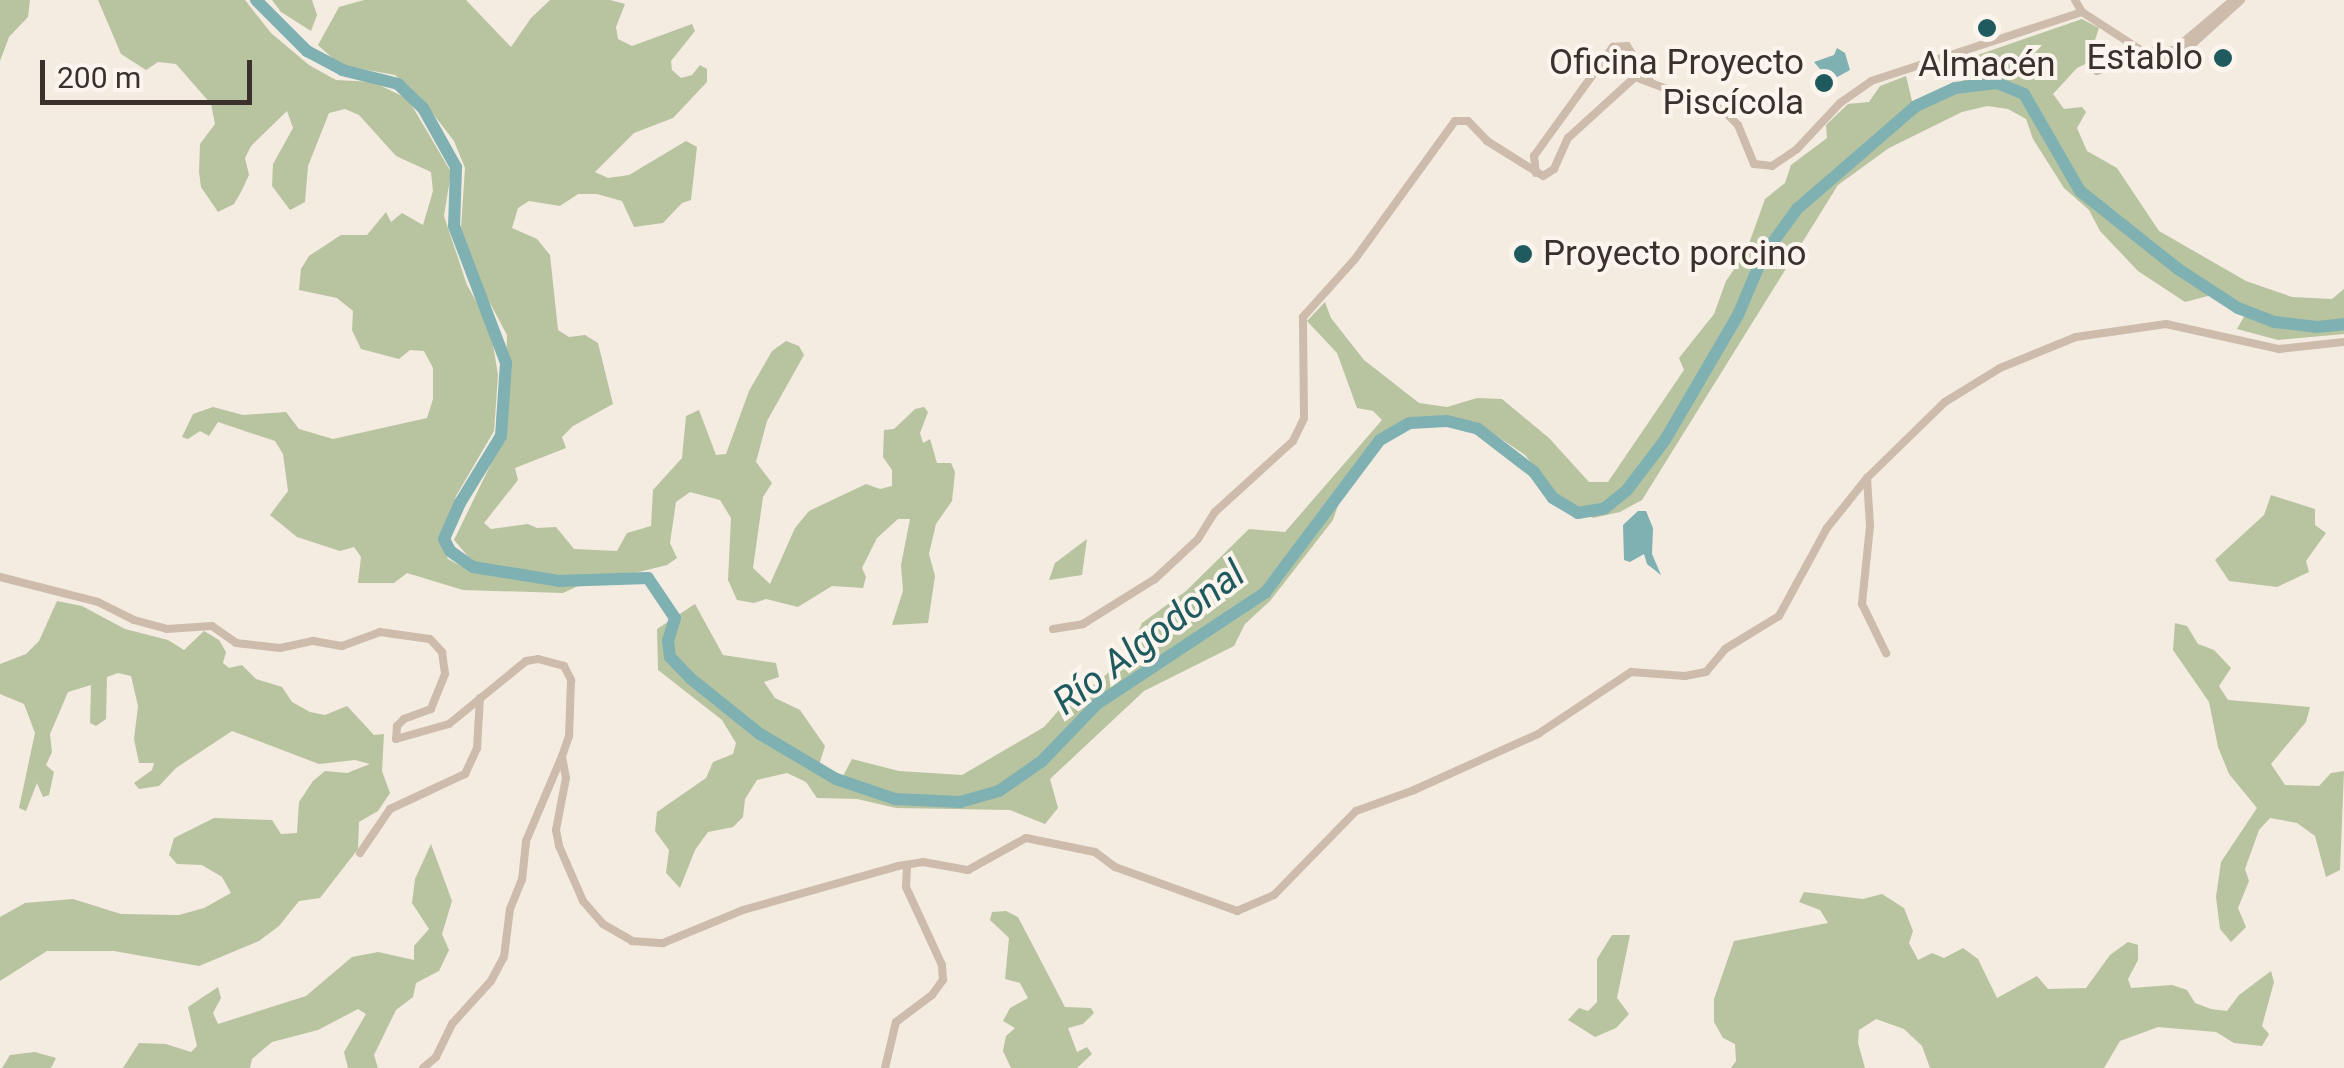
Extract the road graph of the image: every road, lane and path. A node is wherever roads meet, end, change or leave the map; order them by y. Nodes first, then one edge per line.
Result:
1 (2075, 0) edge
2 (2233, 0) edge
3 (2241, 0) edge
4 (2082, 12) junction
5 (2144, 52) junction
6 (2097, 71) dead end
7 (1650, 81) junction
8 (1536, 174) junction
9 (2344, 342) edge
10 (1867, 478) junction
11 (0, 577) edge
12 (1053, 629) dead end
13 (1886, 653) dead end
14 (480, 698) junction
15 (562, 756) junction
16 (360, 853) dead end
17 (907, 865) junction
18 (423, 1068) edge
19 (886, 1068) edge

1 - 4 street
2 - 5 street
3 - 5 street
4 - 5 street
4 - 7 street
5 - 6 street
7 - 8 street
7 - 8 street
8 - 12 street
9 - 10 street
10 - 13 street
10 - 17 street
11 - 14 street
14 - 15 street
14 - 16 street
15 - 17 street
15 - 18 street
17 - 19 street

